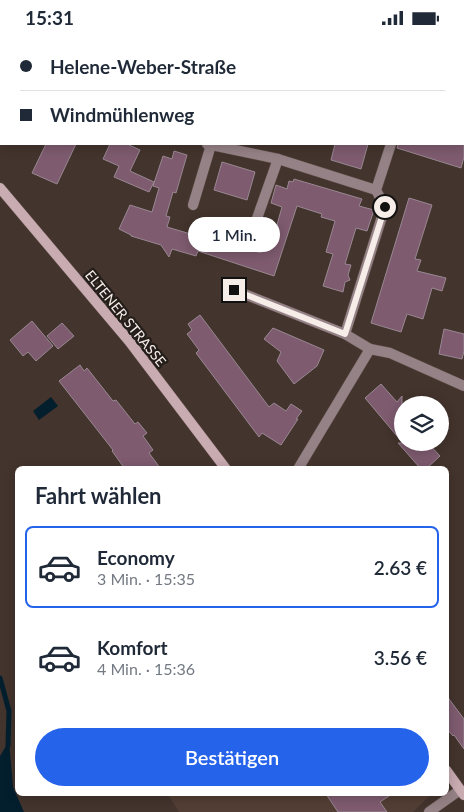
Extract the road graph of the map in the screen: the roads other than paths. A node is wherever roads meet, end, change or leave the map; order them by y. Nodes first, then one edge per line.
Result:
1 (209, 145) edge
2 (392, 145) edge
3 (278, 159) junction
4 (0, 188) edge
5 (376, 190) junction
6 (193, 205) dead end
7 (256, 224) dead end
8 (234, 290) dead end
9 (345, 334) junction
10 (370, 349) junction
11 (464, 386) edge
12 (224, 466) edge
13 (300, 466) edge
14 (449, 774) edge
15 (462, 793) edge
16 (429, 812) edge

1 - 3 street
1 - 6 street
2 - 5 street
3 - 5 street
3 - 7 street
4 - 12 main road, ELTENER STRASSE
5 - 9 street
8 - 9 street
9 - 10 street
10 - 11 street
10 - 13 street
14 - 15 main road
15 - 16 street

